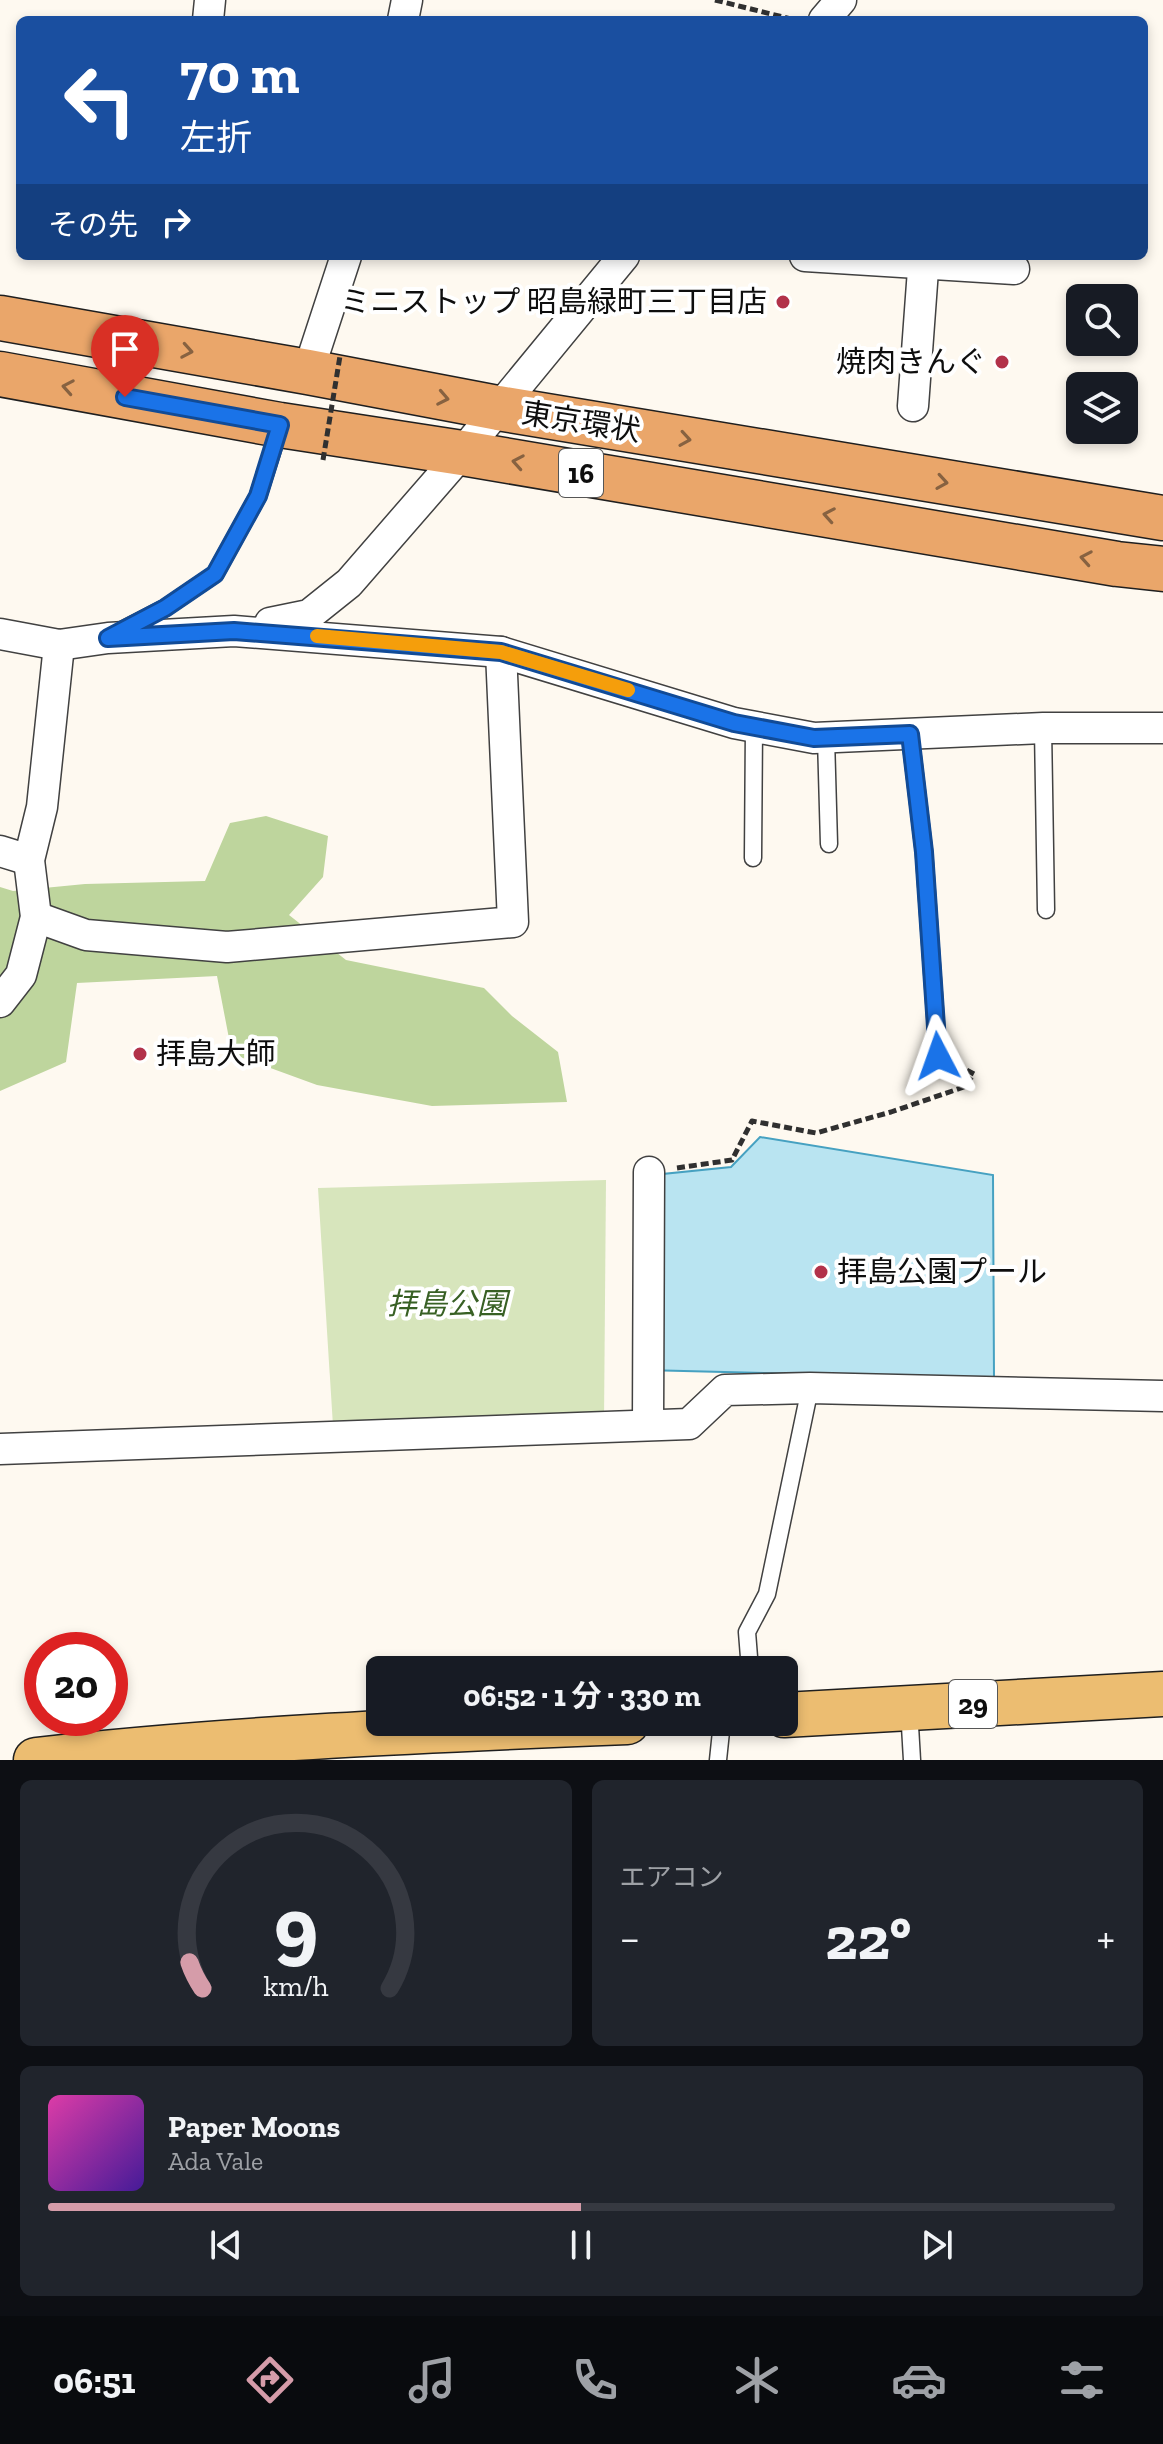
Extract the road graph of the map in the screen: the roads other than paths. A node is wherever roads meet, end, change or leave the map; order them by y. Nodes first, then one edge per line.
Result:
1 (841, 0) edge
2 (827, 16) edge
3 (345, 260) edge
4 (621, 260) edge
5 (924, 260) edge
6 (1014, 269) dead end
7 (0, 318) edge
8 (324, 364) junction
9 (0, 374) edge
10 (913, 406) dead end
11 (498, 408) junction
12 (280, 425) junction
13 (462, 453) junction
14 (1163, 518) edge
15 (1163, 569) edge
16 (234, 631) junction
17 (0, 634) edge
18 (108, 638) junction
19 (59, 645) junction
20 (501, 652) junction
21 (754, 726) junction
22 (1043, 728) junction
23 (1163, 728) edge
24 (910, 734) junction
25 (826, 738) junction
26 (829, 844) dead end
27 (0, 851) edge
28 (753, 858) dead end
29 (29, 860) junction
30 (1046, 910) dead end
31 (36, 917) junction
32 (0, 1002) edge
33 (938, 1056) road end
34 (649, 1172) road end
35 (810, 1388) junction
36 (1163, 1396) edge
37 (648, 1424) junction
38 (0, 1449) edge
39 (749, 1656) edge
40 (1163, 1694) edge
41 (909, 1708) junction
42 (798, 1714) edge
43 (409, 1736) edge
44 (721, 1736) edge
45 (36, 1760) edge
46 (718, 1760) edge
47 (912, 1760) edge

1 - 2 street
3 - 8 street
4 - 11 street
5 - 6 street
5 - 10 street
7 -> 8 highway, 東京環状 / 16
8 -> 11 highway, 東京環状 / 16
12 -> 9 highway, 東京環状 / 16
11 - 13 street
11 -> 14 highway, 東京環状 / 16
12 - 13 highway, 東京環状 / 16
12 - 18 lane
15 -> 13 highway, 東京環状 / 16
13 - 16 street
16 - 18 street
16 - 20 street
17 - 19 street
18 - 19 street
19 - 29 street
20 - 21 street
20 - 31 street
21 - 25 street
21 - 28 lane
22 - 23 street
22 - 24 street
22 - 30 lane
24 - 25 street
24 - 33 lane
25 - 26 lane
27 - 29 street
29 - 31 street
31 - 32 street
34 - 37 street
35 - 36 street
35 - 37 street
35 - 39 lane
37 - 38 street
40 - 41 main road, 29
41 - 42 main road, 29
41 - 47 lane
43 - 45 main road
44 - 46 lane

